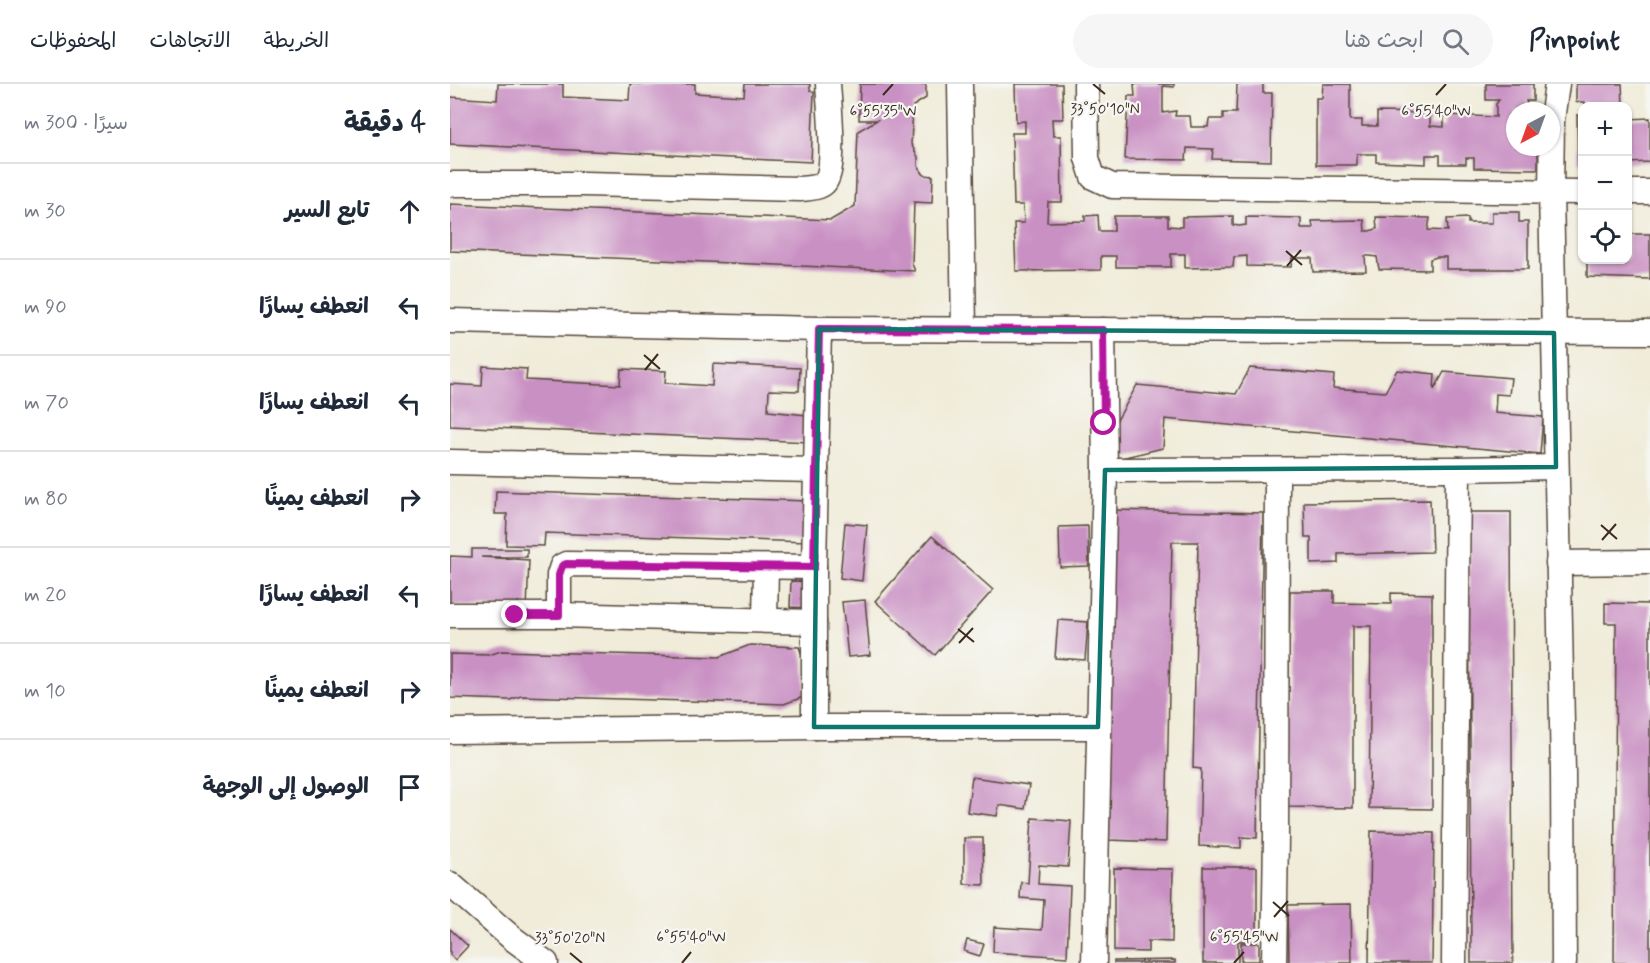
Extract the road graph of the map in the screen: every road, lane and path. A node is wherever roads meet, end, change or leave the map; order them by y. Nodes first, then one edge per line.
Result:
1 (828, 84) edge
2 (960, 84) edge
3 (1086, 84) edge
4 (1557, 84) edge
5 (450, 184) edge
6 (1551, 192) junction
7 (1578, 192) edge
8 (1632, 192) edge
9 (1650, 192) edge
10 (450, 321) edge
11 (819, 329) junction
12 (964, 329) junction
13 (1103, 330) junction
14 (1650, 332) edge
15 (1554, 333) junction
16 (450, 462) edge
17 (1556, 467) junction
18 (1458, 469) junction
19 (816, 470) junction
20 (1105, 470) junction
21 (1277, 470) junction
22 (1558, 562) junction
23 (1650, 562) edge
24 (766, 567) junction
25 (814, 567) junction
26 (450, 615) edge
27 (559, 615) junction
28 (765, 620) junction
29 (814, 622) junction
30 (814, 727) junction
31 (1098, 727) junction
32 (450, 731) edge
33 (450, 884) edge
34 (546, 963) edge
35 (1094, 963) edge
36 (1274, 963) edge
37 (1454, 963) edge
38 (1564, 963) edge

1 - 5 street
2 - 12 street
3 - 6 street
4 - 6 street
6 - 7 street
6 - 15 street
8 - 9 street
10 - 11 street
11 - 12 street
11 - 19 street
12 - 13 street
13 - 15 street
13 - 20 street
14 - 15 street
15 - 17 street
16 - 19 street
17 - 18 street
17 - 22 street
18 - 21 street
18 - 37 street
19 - 25 street
20 - 21 street
20 - 31 street
21 - 36 street
22 - 23 street
22 - 38 street
24 - 25 street
24 - 27 street
24 - 28 street
25 - 29 street
26 - 27 street
27 - 28 street
28 - 29 street
29 - 30 street
30 - 31 street
30 - 32 street
31 - 35 street
33 - 34 street

